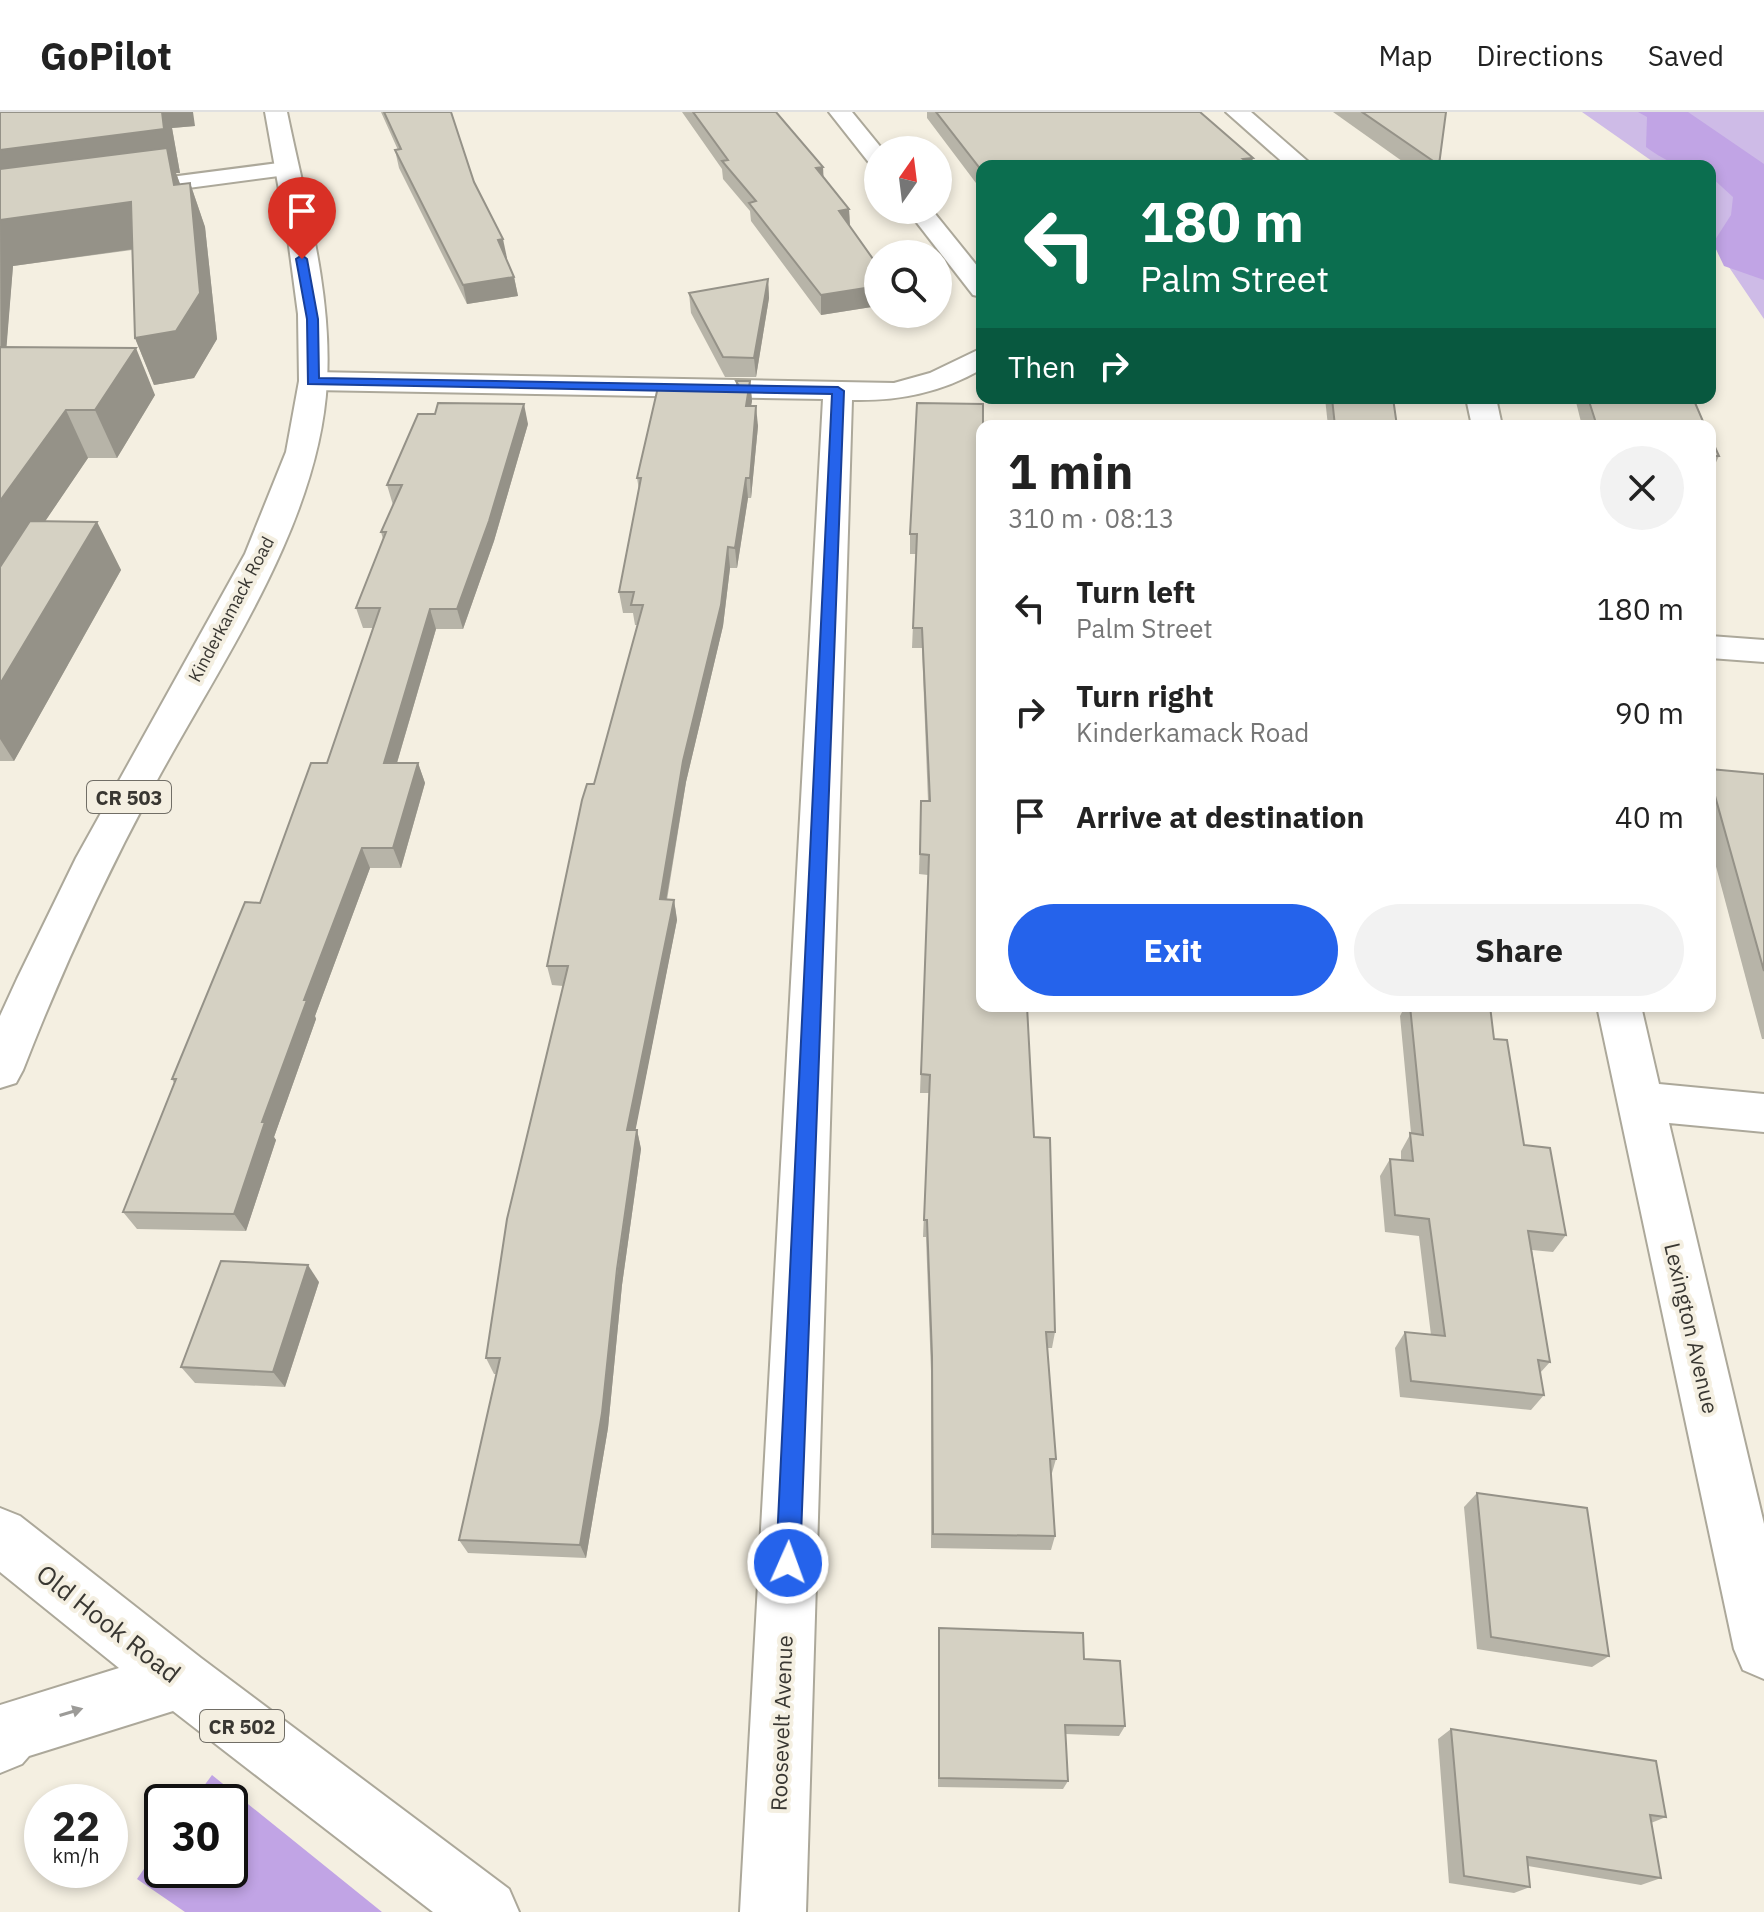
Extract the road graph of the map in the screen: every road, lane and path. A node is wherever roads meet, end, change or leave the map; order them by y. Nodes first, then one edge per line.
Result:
1 (276, 112) edge
2 (840, 112) edge
3 (1237, 112) edge
4 (864, 142) edge
5 (1294, 160) edge
6 (286, 169) junction
7 (0, 206) edge
8 (930, 224) edge
9 (976, 281) edge
10 (976, 361) edge
11 (313, 381) junction
12 (838, 391) junction
13 (1716, 647) edge
14 (1764, 651) edge
15 (1620, 1012) edge
16 (8, 1034) edge
17 (0, 1070) edge
18 (1641, 1101) junction
19 (1764, 1113) edge
20 (0, 1536) edge
21 (1764, 1649) edge
22 (180, 1679) junction
23 (0, 1742) edge
24 (486, 1912) edge
25 (773, 1912) edge

1 - 6 street, Kinderkamack Road / CR 503
2 - 4 street
3 - 5 street
6 - 7 street
6 - 11 street, Kinderkamack Road / CR 503
8 - 9 street
10 - 12 street
11 - 12 street
11 - 16 street, Kinderkamack Road / CR 503
12 - 25 street, Roosevelt Avenue
13 - 14 street
15 - 18 street, Lexington Avenue
16 - 17 street, Kinderkamack Road / CR 503
18 - 19 street
18 - 21 street, Lexington Avenue
20 - 22 street, Old Hook Road / CR 502
23 -> 22 street
22 - 24 street, Old Hook Road / CR 502

